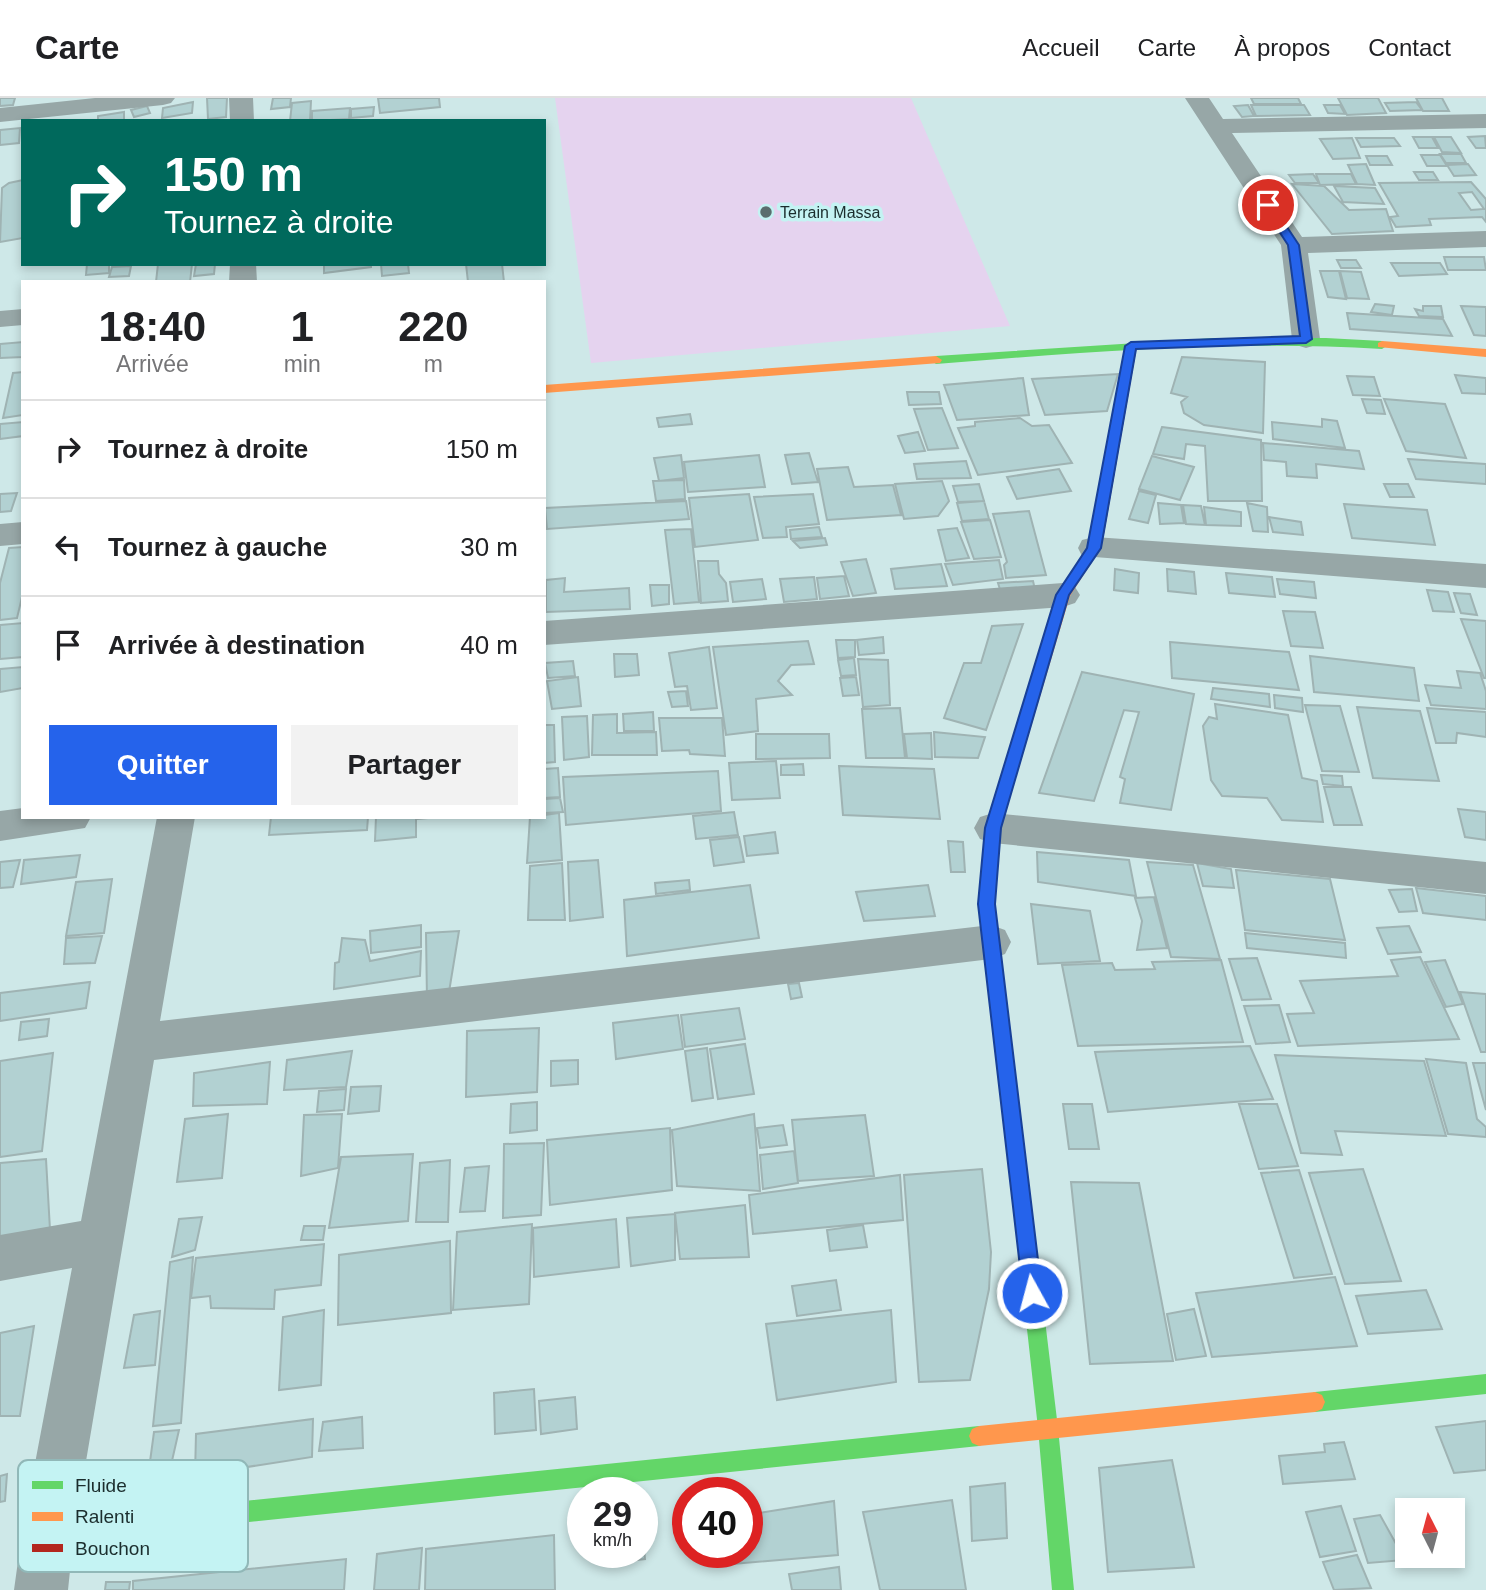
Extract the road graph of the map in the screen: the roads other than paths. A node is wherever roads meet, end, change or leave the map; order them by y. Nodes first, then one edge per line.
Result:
1 (163, 98) edge
2 (242, 98) edge
3 (1197, 98) edge
4 (0, 115) edge
5 (242, 119) edge
6 (1486, 121) edge
7 (1215, 126) junction
8 (1486, 239) edge
9 (1294, 245) junction
10 (21, 317) edge
11 (0, 319) edge
12 (1306, 339) junction
13 (1131, 346) junction
14 (1486, 353) edge
15 (546, 389) edge
16 (21, 533) edge
17 (0, 535) edge
18 (1094, 548) junction
19 (1486, 576) edge
20 (1063, 595) junction
21 (546, 633) edge
22 (56, 819) edge
23 (176, 819) edge
24 (0, 826) edge
25 (993, 828) junction
26 (1486, 878) edge
27 (991, 942) junction
28 (135, 1043) junction
29 (100, 1240) junction
30 (0, 1258) edge
31 (1486, 1384) edge
32 (1048, 1428) junction
33 (61, 1460) edge
34 (248, 1511) edge
35 (43, 1572) edge
36 (41, 1590) edge
37 (1063, 1590) edge

1 - 4 street
2 - 5 street
3 - 7 street
6 - 7 street
7 - 9 street
8 - 9 street
9 - 12 street
10 - 11 street
12 - 13 street
12 - 14 street
13 - 15 street
13 - 18 street
16 - 17 street
18 - 19 street
18 - 20 street
20 - 21 street
20 - 25 street
22 - 24 street
23 - 28 street
25 - 26 street
25 - 27 street
27 - 28 street
27 - 32 street
28 - 29 street
29 - 30 street
29 - 33 street
31 - 32 street
32 - 34 street
32 - 37 street
35 - 36 street

